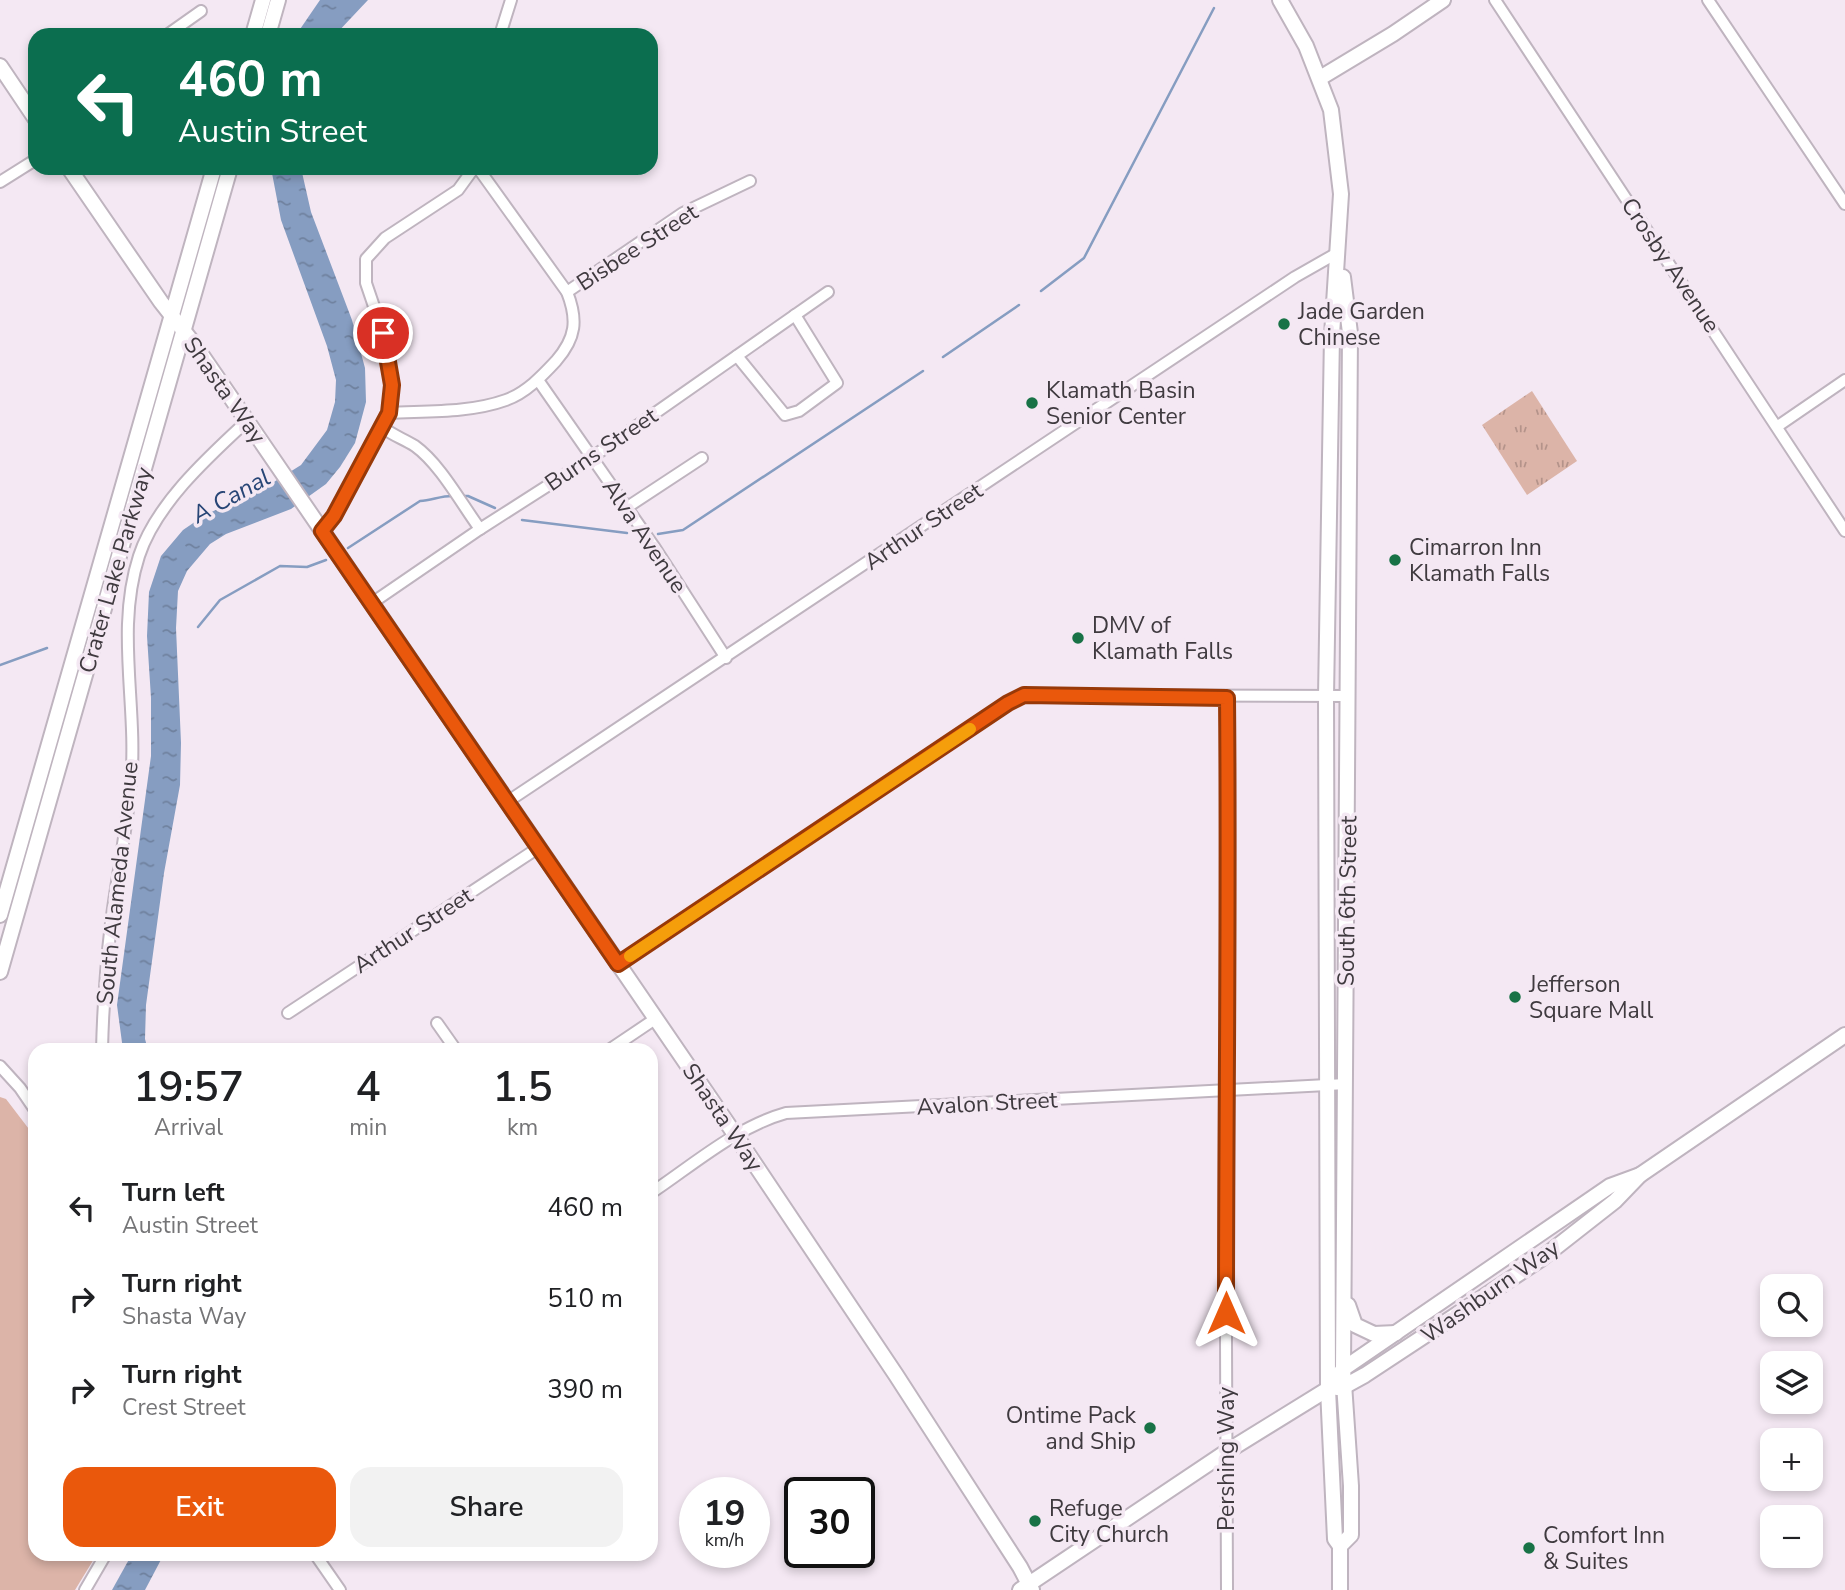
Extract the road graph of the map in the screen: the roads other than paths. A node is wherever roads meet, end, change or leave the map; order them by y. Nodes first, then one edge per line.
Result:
1 (263, 0) edge
2 (278, 0) edge
3 (511, 0) edge
4 (1280, 0) edge
5 (1443, 0) edge
6 (1495, 0) edge
7 (1708, 0) edge
8 (201, 11) dead end
9 (177, 28) edge
10 (255, 28) edge
11 (270, 28) edge
12 (502, 28) edge
13 (0, 66) edge
14 (1320, 78) junction
15 (28, 108) edge
16 (28, 164) edge
17 (74, 175) edge
18 (213, 175) edge
19 (227, 175) edge
20 (470, 175) edge
21 (481, 175) edge
22 (750, 181) dead end
23 (0, 182) edge
24 (1845, 204) edge
25 (1339, 252) junction
26 (567, 292) junction
27 (828, 292) dead end
28 (795, 315) junction
29 (172, 316) junction
30 (183, 330) junction
31 (737, 356) junction
32 (538, 380) junction
33 (1845, 380) edge
34 (389, 413) junction
35 (247, 421) junction
36 (1777, 426) junction
37 (382, 427) junction
38 (591, 457) junction
39 (702, 458) dead end
40 (626, 508) junction
41 (480, 529) junction
42 (322, 531) junction
43 (1845, 531) edge
44 (372, 603) junction
45 (726, 658) junction
46 (1349, 696) junction
47 (1326, 697) junction
48 (1227, 698) junction
49 (507, 802) junction
50 (538, 848) junction
51 (0, 915) edge
52 (618, 964) junction
53 (0, 972) edge
54 (288, 1013) dead end
55 (655, 1019) junction
56 (437, 1023) dead end
57 (1845, 1035) edge
58 (102, 1043) edge
59 (451, 1043) edge
60 (619, 1043) edge
61 (0, 1066) edge
62 (1346, 1084) junction
63 (1327, 1086) junction
64 (1225, 1092) junction
65 (28, 1100) edge
66 (736, 1136) junction
67 (1640, 1175) junction
68 (658, 1188) edge
69 (1596, 1195) junction
70 (1544, 1230) junction
71 (1561, 1242) junction
72 (1506, 1256) junction
73 (1343, 1293) junction
74 (1480, 1300) junction
75 (1442, 1325) junction
76 (1397, 1333) junction
77 (1343, 1369) junction
78 (1345, 1387) junction
79 (1328, 1389) junction
80 (1226, 1452) junction
81 (1340, 1546) junction
82 (102, 1561) edge
83 (320, 1561) edge
84 (1027, 1588) edge
85 (85, 1590) edge
86 (341, 1590) edge
87 (1227, 1590) edge
88 (1340, 1590) edge

1 - 10 main road
2 - 11 main road
3 - 12 street
4 - 14 main road, South 6th Street
5 - 14 main road
6 - 36 street, Crosby Avenue
7 - 24 street
8 - 9 street
13 - 15 main road
14 - 25 main road, South 6th Street
16 - 23 street
17 - 29 main road, Shasta Way
18 - 29 main road, Crater Lake Parkway
19 - 30 main road, Crater Lake Parkway
20 - 34 street
21 - 26 street
22 - 26 street, Bisbee Street
25 - 45 street, Arthur Street
25 - 46 main road, South 6th Street
25 - 47 main road, South 6th Street
26 - 32 street, Bisbee Street
27 - 28 street, Burns Street
28 - 31 street, Burns Street
28 - 31 street
29 - 30 main road, Shasta Way
29 - 51 main road, Crater Lake Parkway
30 - 35 main road, Shasta Way
30 - 53 main road, Crater Lake Parkway
31 - 38 street, Burns Street
32 - 34 street, Bisbee Street
32 - 38 street, Alva Avenue
33 - 36 street
34 - 37 street
35 - 42 main road, Shasta Way
35 - 58 street, South Alameda Avenue
36 - 43 street, Crosby Avenue
37 - 41 street
37 - 42 street
38 - 40 street, Alva Avenue
38 - 41 street, Burns Street
39 - 40 street
40 - 45 street, Alva Avenue
41 - 44 street, Burns Street
42 - 44 main road, Shasta Way
44 - 49 main road, Shasta Way
45 - 49 street, Arthur Street
46 - 47 street
46 - 62 main road, South 6th Street
47 - 48 street
47 - 63 main road, South 6th Street
48 - 52 street
48 - 64 street, Pershing Way
49 - 50 main road, Shasta Way
50 - 52 main road, Shasta Way
50 - 54 street, Arthur Street
52 - 55 main road, Shasta Way
55 - 60 street
55 - 66 main road, Shasta Way
56 - 59 street
57 - 67 main road, Washburn Way
61 - 65 street
62 - 63 street, Avalon Street
62 - 73 main road, South 6th Street
63 - 64 street, Avalon Street
63 - 79 main road, South 6th Street
64 - 66 street, Avalon Street
64 - 80 street, Pershing Way
66 - 68 street, Avalon Street
66 - 84 main road, Shasta Way
67 - 69 main road, Washburn Way
67 - 71 main road, Washburn Way
69 - 70 main road, Washburn Way
69 - 71 main road
70 - 72 main road, Washburn Way
70 - 74 main road
71 - 74 main road, Washburn Way
72 - 75 main road
72 - 76 main road, Washburn Way
73 - 76 main road
73 - 77 main road, South 6th Street
74 - 75 main road, Washburn Way
75 - 78 main road, Washburn Way
76 - 77 main road, Washburn Way
77 - 78 main road, South 6th Street
77 - 79 main road, Washburn Way
78 - 79 main road, Washburn Way
78 - 81 main road, South 6th Street
79 - 80 main road, Washburn Way
79 - 81 main road, South 6th Street
80 - 84 main road, Washburn Way
80 - 87 street, Pershing Way
81 - 88 main road, South 6th Street
82 - 85 street
83 - 86 street

